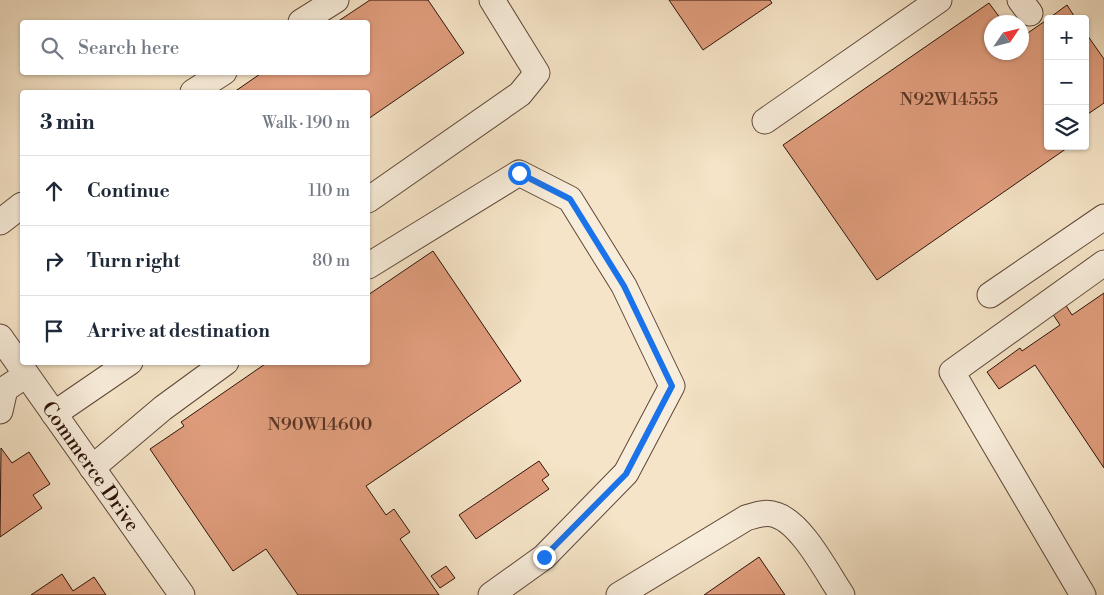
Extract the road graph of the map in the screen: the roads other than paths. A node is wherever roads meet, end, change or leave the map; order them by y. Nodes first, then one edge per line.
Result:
1 (336, 0) edge
2 (492, 0) edge
3 (939, 0) edge
4 (304, 20) edge
5 (219, 75) edge
6 (196, 90) edge
7 (765, 121) dead end
8 (370, 199) edge
9 (20, 207) edge
10 (1104, 217) edge
11 (0, 222) edge
12 (1104, 263) edge
13 (370, 265) edge
14 (990, 296) dead end
15 (0, 337) edge
16 (126, 365) edge
17 (222, 365) edge
18 (26, 375) junction
19 (0, 411) edge
20 (54, 414) junction
21 (92, 468) junction
22 (182, 595) edge
23 (491, 595) edge
24 (619, 595) edge
25 (842, 595) edge
26 (1083, 595) edge

1 - 4 street
2 - 8 street
3 - 7 street
5 - 6 street
9 - 11 street
10 - 14 street
12 - 26 street
13 - 23 street
15 - 18 street, Commerce Drive
16 - 20 street
17 - 21 street
18 - 19 street
18 - 20 street, Commerce Drive
20 - 21 street, Commerce Drive
21 - 22 street, Commerce Drive
24 - 25 street

